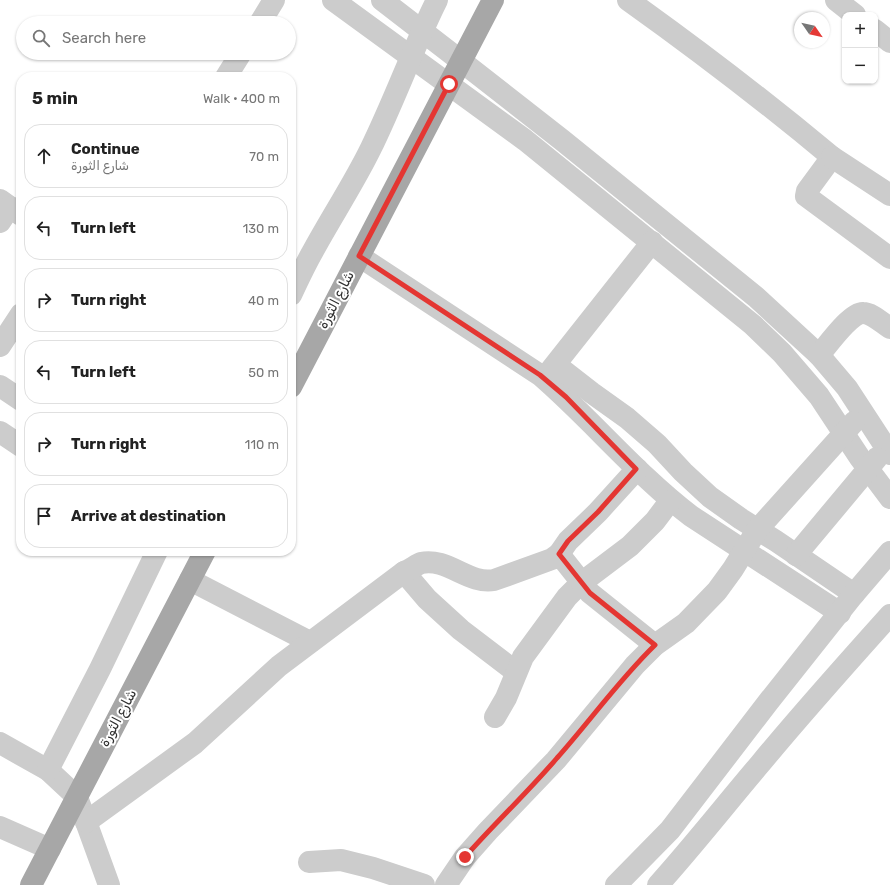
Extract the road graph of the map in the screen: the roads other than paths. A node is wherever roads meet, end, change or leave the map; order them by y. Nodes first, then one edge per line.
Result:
1 (274, 0) edge
2 (333, 0) edge
3 (382, 0) edge
4 (437, 0) edge
5 (493, 0) edge
6 (628, 0) edge
7 (836, 0) edge
8 (851, 12) edge
9 (264, 16) edge
10 (422, 30) junction
11 (878, 32) edge
12 (890, 42) edge
13 (410, 57) junction
14 (237, 60) edge
15 (461, 61) junction
16 (229, 72) edge
17 (449, 84) junction
18 (832, 157) junction
19 (890, 195) edge
20 (652, 242) junction
21 (359, 256) junction
22 (890, 258) edge
23 (296, 285) edge
24 (16, 322) edge
25 (890, 328) edge
26 (0, 346) edge
27 (819, 356) junction
28 (550, 372) junction
29 (296, 377) edge
30 (0, 386) edge
31 (16, 397) edge
32 (863, 413) junction
33 (0, 432) edge
34 (844, 433) junction
35 (16, 443) edge
36 (888, 451) edge
37 (868, 468) junction
38 (636, 469) junction
39 (890, 498) edge
40 (670, 501) junction
41 (758, 530) junction
42 (744, 550) junction
43 (890, 552) edge
44 (559, 554) junction
45 (796, 554) junction
46 (155, 556) edge
47 (202, 556) edge
48 (404, 572) junction
49 (190, 580) junction
50 (581, 583) junction
51 (854, 594) junction
52 (840, 613) junction
53 (890, 615) edge
54 (310, 642) junction
55 (655, 645) junction
56 (516, 672) junction
57 (495, 717) dead end
58 (0, 743) edge
59 (48, 770) junction
60 (77, 797) junction
61 (86, 822) junction
62 (0, 827) edge
63 (50, 849) junction
64 (310, 862) dead end
65 (31, 885) edge
66 (109, 885) edge
67 (424, 885) edge
68 (446, 885) edge
69 (616, 885) edge
70 (658, 885) edge

1 - 9 street
2 - 13 street
3 - 10 street
4 - 10 street
5 - 15 main road, شارع الثورة
6 - 18 street
7 - 8 street
10 - 13 street
10 - 15 street
11 - 12 street
13 - 17 street
13 - 23 street
14 - 16 street
15 - 17 main road, شارع الثورة
15 - 27 street
17 - 20 street
17 - 21 main road, شارع الثورة
18 - 19 street
18 - 22 street
20 - 28 street
20 - 34 street
21 - 28 street
21 - 29 main road, شارع الثورة
24 - 26 street
25 - 27 street
27 - 32 street
28 - 38 street
28 - 41 street
30 - 31 street
32 - 34 street
32 - 36 street
33 - 35 street
34 - 37 street
34 - 41 street
36 - 37 street
37 - 39 street
37 - 45 street
38 - 40 street
38 - 44 street
40 - 42 street
40 - 50 street
41 - 42 street
41 - 45 street
42 - 52 street
42 - 55 street
43 - 51 street
44 - 48 street
44 - 50 street
45 - 51 street
46 - 59 street
47 - 49 main road, شارع الثورة
48 - 54 street
48 - 56 street
49 - 54 street
49 - 60 main road, شارع الثورة
50 - 55 street
50 - 56 street
51 - 52 street
52 - 69 street
53 - 70 street
54 - 61 street
55 - 68 street
56 - 57 street
58 - 59 street
59 - 60 street
60 - 61 street
60 - 63 main road, شارع الثورة
61 - 66 street
62 - 63 street
63 - 65 main road, شارع الثورة
64 - 67 street

